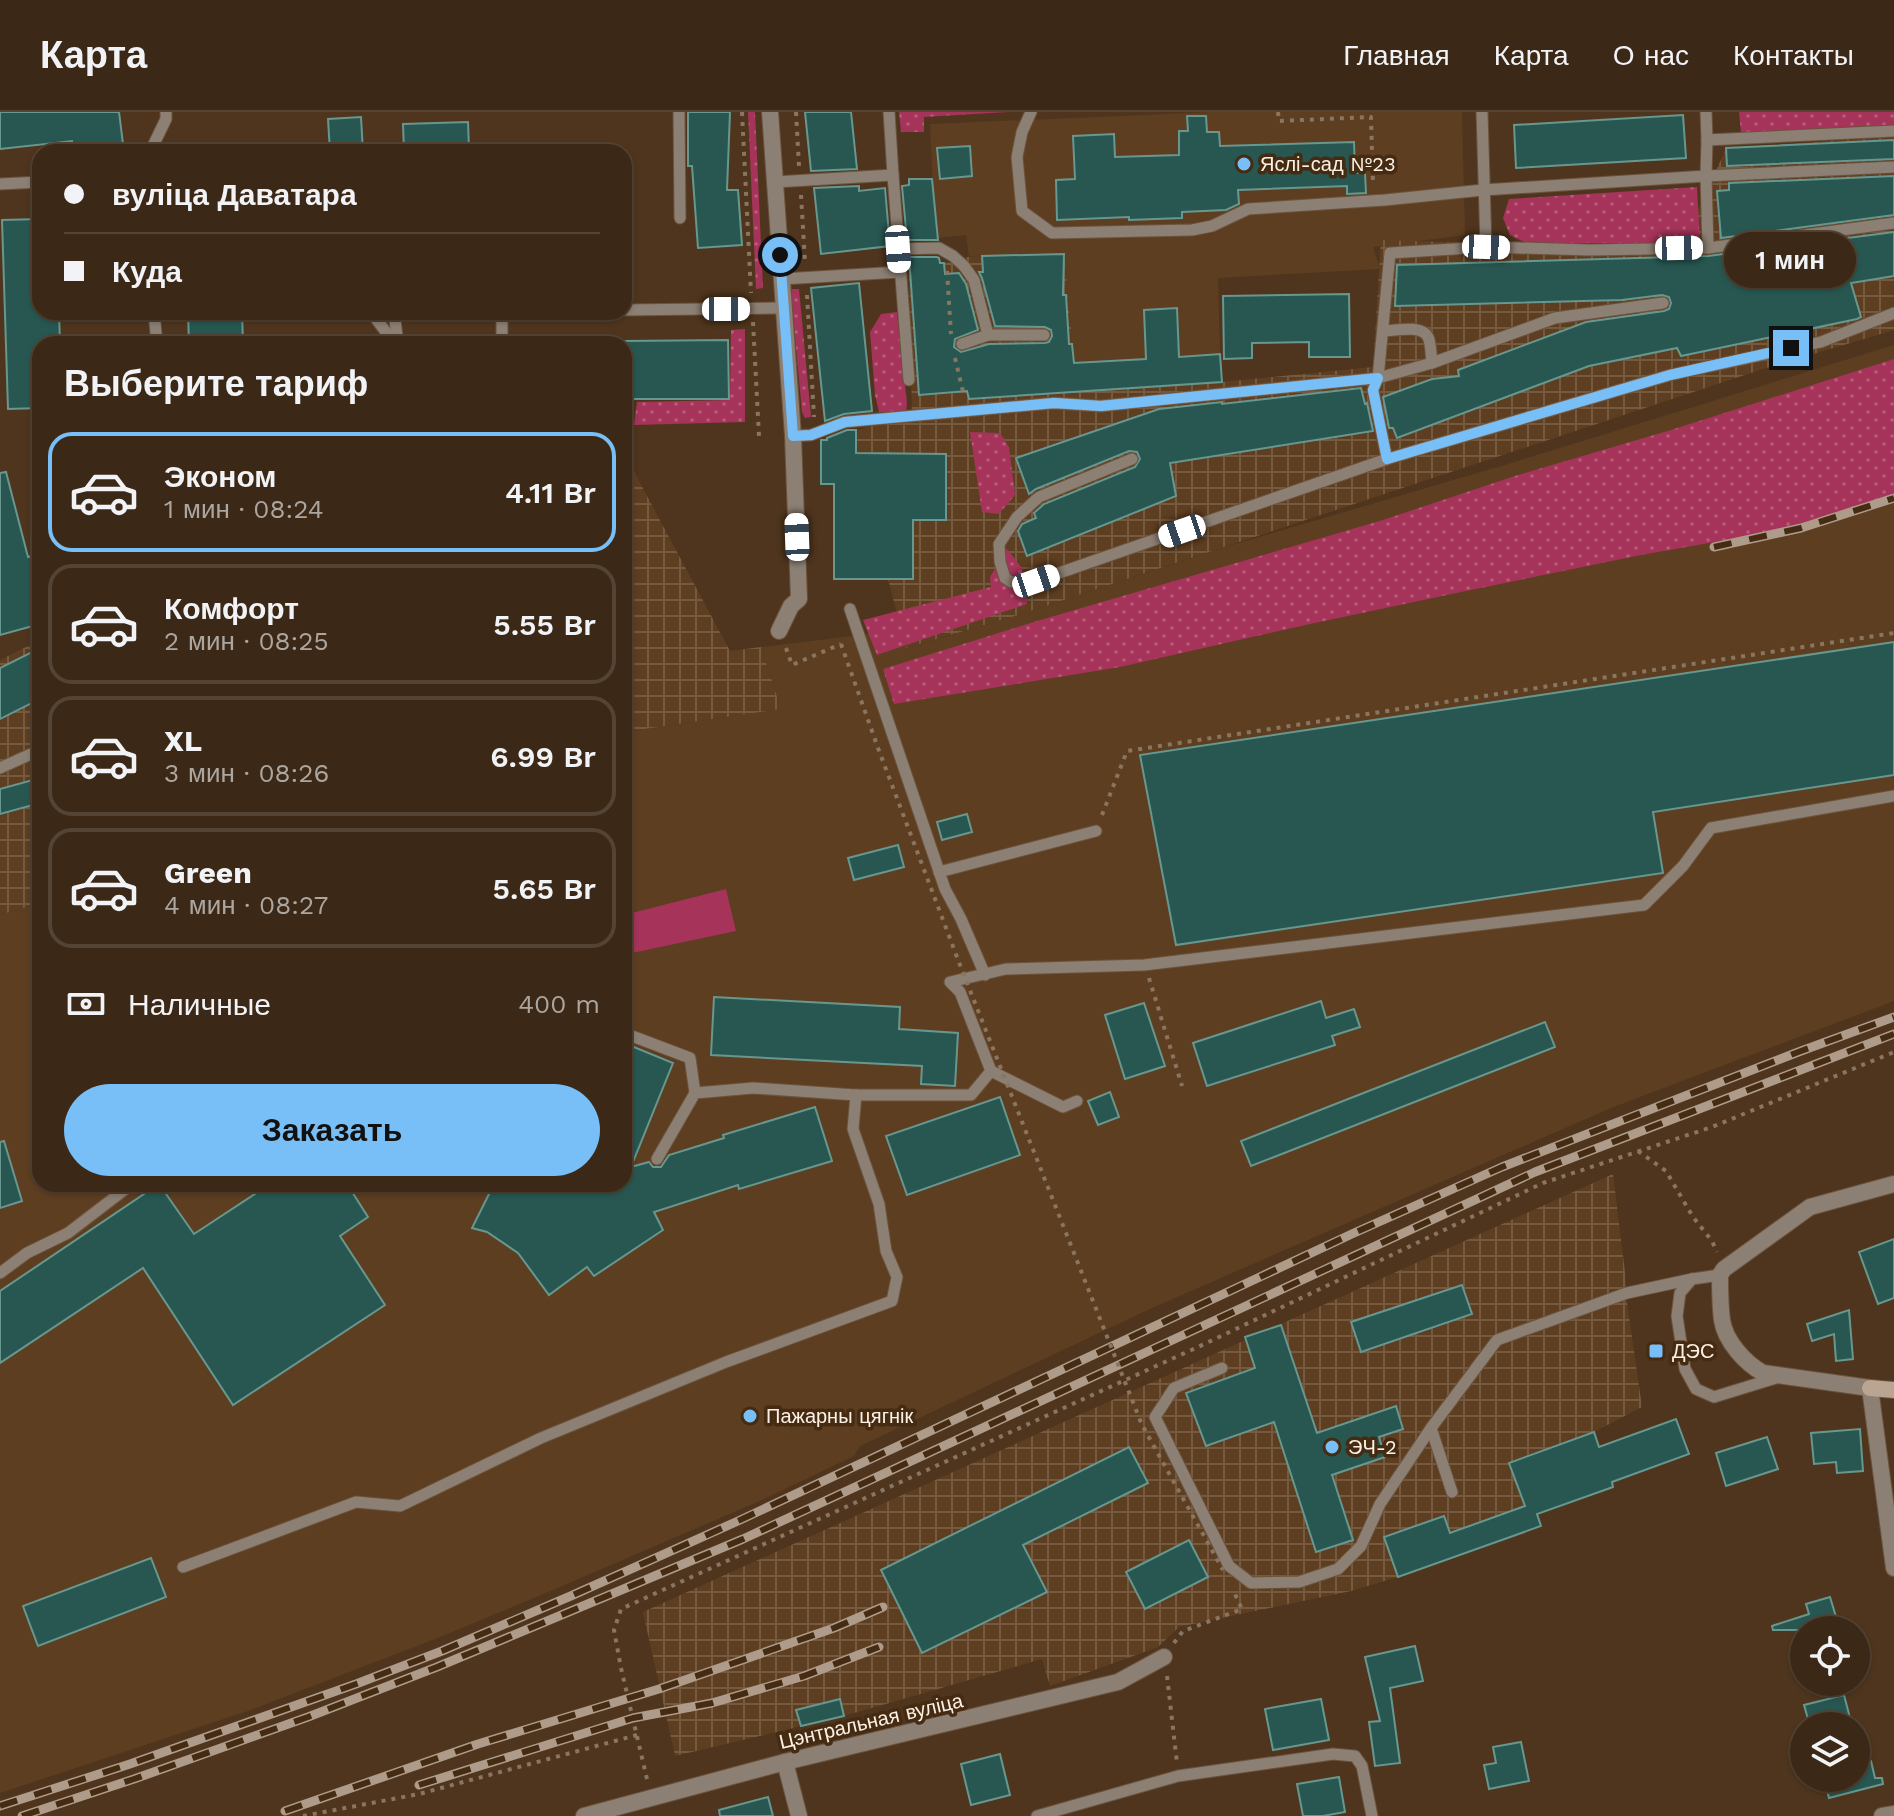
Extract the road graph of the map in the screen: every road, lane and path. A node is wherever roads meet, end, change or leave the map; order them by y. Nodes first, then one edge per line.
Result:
1 (166, 112) edge
2 (679, 112) edge
3 (742, 112) edge
4 (770, 112) edge
5 (889, 112) edge
6 (1031, 112) edge
7 (1278, 112) edge
8 (1482, 112) edge
9 (1706, 112) edge
10 (1894, 131) edge
11 (1707, 140) junction
12 (154, 144) edge
13 (1894, 167) edge
14 (893, 175) junction
15 (1706, 176) junction
16 (32, 182) edge
17 (775, 182) junction
18 (0, 184) edge
19 (1483, 190) junction
20 (1373, 201) junction
21 (680, 218) dead end
22 (1894, 223) edge
23 (1486, 247) junction
24 (1708, 248) junction
25 (898, 249) junction
26 (900, 272) junction
27 (782, 279) junction
28 (1663, 303) dead end
29 (784, 308) junction
30 (752, 309) junction
31 (632, 310) edge
32 (1894, 313) edge
33 (378, 320) edge
34 (1383, 331) junction
35 (988, 335) junction
36 (1044, 335) dead end
37 (390, 336) edge
38 (962, 344) dead end
39 (1432, 363) junction
40 (1378, 378) junction
41 (909, 380) dead end
42 (759, 436) dead end
43 (793, 436) junction
44 (1132, 459) dead end
45 (1387, 459) junction
46 (850, 609) dead end
47 (779, 631) joint
48 (1894, 633) edge
49 (32, 754) edge
50 (0, 768) edge
51 (1894, 796) edge
52 (1096, 831) joint
53 (939, 872) junction
54 (1144, 965) junction
55 (985, 975) junction
56 (632, 1036) edge
57 (1894, 1052) edge
58 (991, 1071) junction
59 (1182, 1086) dead end
60 (695, 1093) junction
61 (856, 1095) junction
62 (1077, 1101) dead end
63 (1638, 1151) junction
64 (657, 1159) dead end
65 (1894, 1184) edge
66 (122, 1192) edge
67 (1722, 1272) junction
68 (0, 1273) edge
69 (1692, 1279) junction
70 (1222, 1368) dead end
71 (1783, 1376) junction
72 (1870, 1388) junction
73 (1894, 1390) edge
74 (1431, 1428) junction
75 (1452, 1492) dead end
76 (183, 1567) dead end
77 (1894, 1568) edge
78 (1223, 1570) dead end
79 (1229, 1583) dead end
80 (1164, 1657) junction
81 (637, 1735) junction
82 (785, 1762) junction
83 (1178, 1776) junction
84 (651, 1797) junction
85 (1894, 1814) edge
86 (303, 1816) edge
87 (584, 1816) edge
88 (799, 1816) edge
89 (1037, 1816) edge
90 (1372, 1816) edge
91 (1882, 1816) edge

1 - 12 lane
2 - 21 lane
3 - 30 path
4 - 17 street
5 - 14 lane
6 - 20 lane
7 - 20 path
8 - 19 lane
9 - 11 lane
10 - 11 lane
11 - 15 lane
13 - 15 lane
14 - 17 lane
14 - 25 lane
15 - 19 lane
15 - 24 lane
16 - 18 lane
17 - 27 street
19 - 20 lane
19 - 23 lane
22 - 24 lane
23 - 24 lane
23 - 34 lane
25 - 26 lane
25 - 35 lane
26 - 27 lane
26 - 41 lane
27 - 29 street
28 - 39 lane
29 - 30 lane
29 - 43 street
30 - 31 lane
30 - 42 path
32 - 45 lane
33 - 37 lane
34 - 39 lane
34 - 40 lane
35 - 36 lane
35 - 38 lane
39 - 40 lane
40 - 43 lane
40 - 45 lane
43 - 47 street
44 - 45 lane
46 - 53 lane
47 - 78 path, bridge
48 - 52 path
49 - 50 lane
51 - 54 lane
52 - 53 lane
53 - 55 lane
54 - 55 lane
54 - 59 path
55 - 58 lane
56 - 60 lane
57 - 63 path
58 - 61 lane
58 - 62 lane
60 - 61 lane
60 - 64 lane
61 - 76 lane
63 - 67 path
63 - 81 path
65 - 67 street
66 - 68 lane
67 - 69 lane
67 - 71 street
69 - 71 lane
69 - 74 lane
70 - 74 lane
71 - 72 street
72 - 73 street
72 - 77 street
74 - 75 lane
79 - 80 path
80 - 82 street, Цэнтральная вуліца
80 - 83 path
81 - 84 path
81 - 86 path
82 - 84 street, Цэнтральная вуліца
82 - 88 street
83 - 89 lane
83 - 90 lane
84 - 87 street, Цэнтральная вуліца
85 - 91 street

